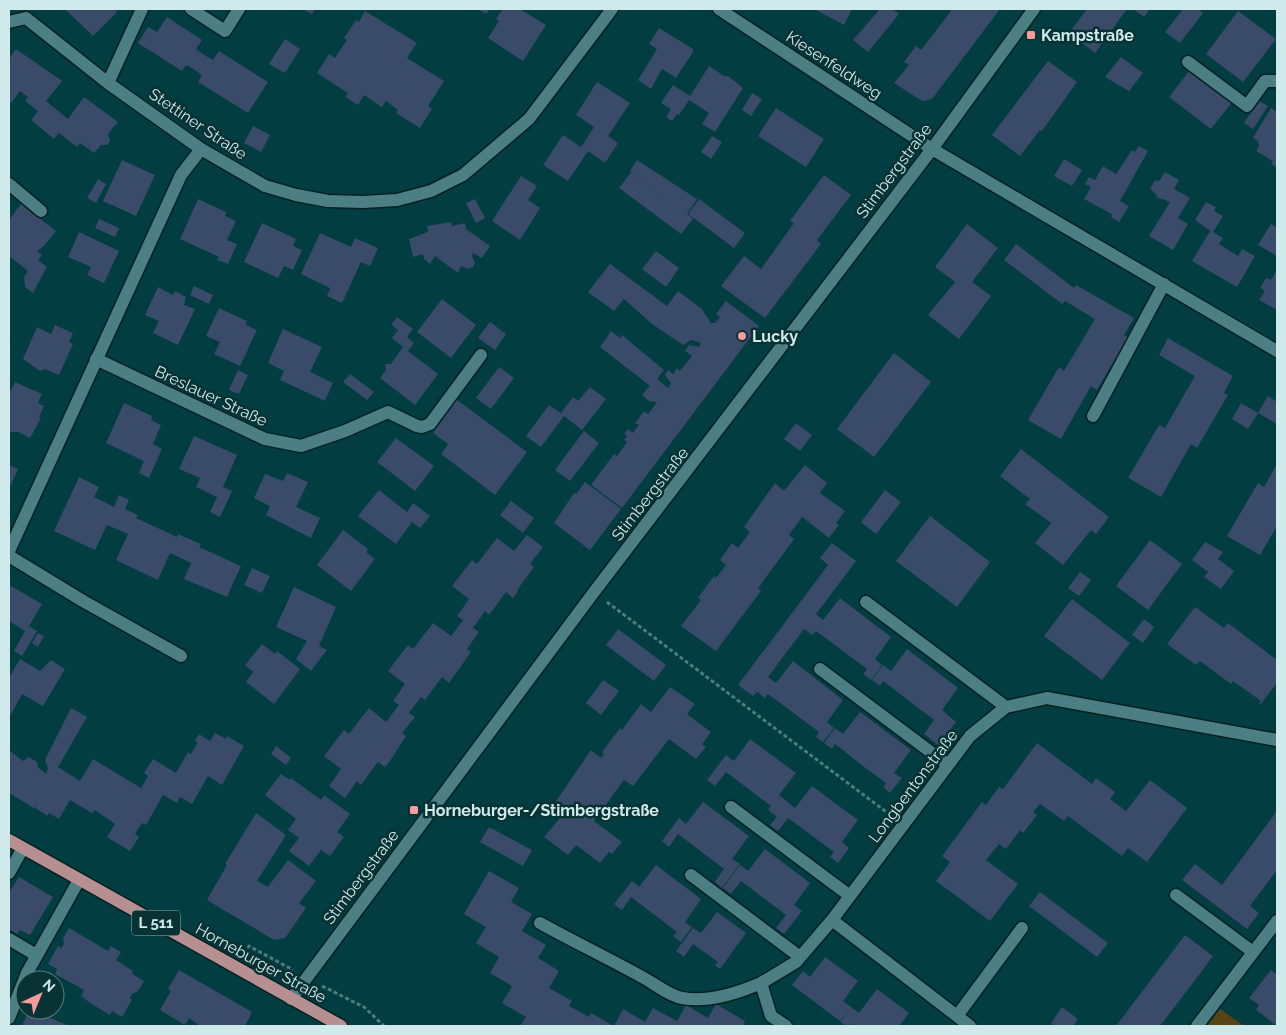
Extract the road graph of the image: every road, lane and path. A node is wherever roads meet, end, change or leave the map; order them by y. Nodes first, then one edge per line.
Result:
1 (142, 9) edge
2 (191, 9) edge
3 (239, 9) edge
4 (612, 9) edge
5 (719, 9) edge
6 (1034, 9) edge
7 (9, 22) edge
8 (1188, 62) dead end
9 (1277, 81) edge
10 (108, 83) junction
11 (201, 149) junction
12 (932, 149) junction
13 (9, 184) edge
14 (41, 211) dead end
15 (1164, 284) junction
16 (1277, 351) edge
17 (481, 355) dead end
18 (96, 359) junction
19 (1093, 416) dead end
20 (9, 551) edge
21 (9, 556) edge
22 (594, 592) junction
23 (866, 602) dead end
24 (181, 656) dead end
25 (820, 669) dead end
26 (1006, 707) junction
27 (1277, 740) edge
28 (948, 765) junction
29 (731, 807) dead end
30 (904, 825) junction
31 (9, 840) edge
32 (23, 848) junction
33 (9, 873) edge
34 (691, 875) dead end
35 (79, 880) junction
36 (1176, 895) dead end
37 (850, 896) junction
38 (832, 920) junction
39 (1277, 921) edge
40 (540, 923) dead end
41 (1022, 928) dead end
42 (9, 939) edge
43 (1253, 952) junction
44 (36, 955) junction
45 (800, 957) junction
46 (760, 982) junction
47 (291, 999) junction
48 (957, 1016) junction
49 (9, 1018) edge
50 (342, 1026) edge
51 (786, 1026) edge
52 (970, 1026) edge
53 (1197, 1026) edge

1 - 10 street
2 - 3 street
4 - 11 street, Stettiner Straße
5 - 12 street, Kiesenfeldweg
6 - 12 street, Stimbergstraße
7 - 10 street, Stettiner Straße
8 - 9 street
10 - 11 street, Stettiner Straße
11 - 18 street
12 - 15 street
12 - 22 street, Stimbergstraße
13 - 14 street
15 - 16 street
15 - 19 street
17 - 18 street, Breslauer Straße
18 - 20 street
21 - 24 street
22 - 30 path
22 - 47 street, Stimbergstraße
23 - 26 street
25 - 28 street
26 - 27 street, Longbentonstraße
26 - 28 street, Longbentonstraße
28 - 30 street, Longbentonstraße
29 - 37 street
30 - 37 street, Longbentonstraße
31 - 32 main road, Horneburger Straße / L 511
32 - 33 street
32 - 35 main road, Horneburger Straße / L 511
34 - 45 street
35 - 44 street
35 - 47 main road, Horneburger Straße / L 511
36 - 43 street
37 - 38 street, Longbentonstraße
38 - 45 street, Longbentonstraße
38 - 48 street
39 - 43 street
40 - 46 street, Longbentonstraße
41 - 48 street
42 - 44 street
43 - 53 street
44 - 49 street
45 - 46 street, Longbentonstraße
46 - 51 street
47 - 50 main road, Horneburger Straße / L 511
48 - 52 street

